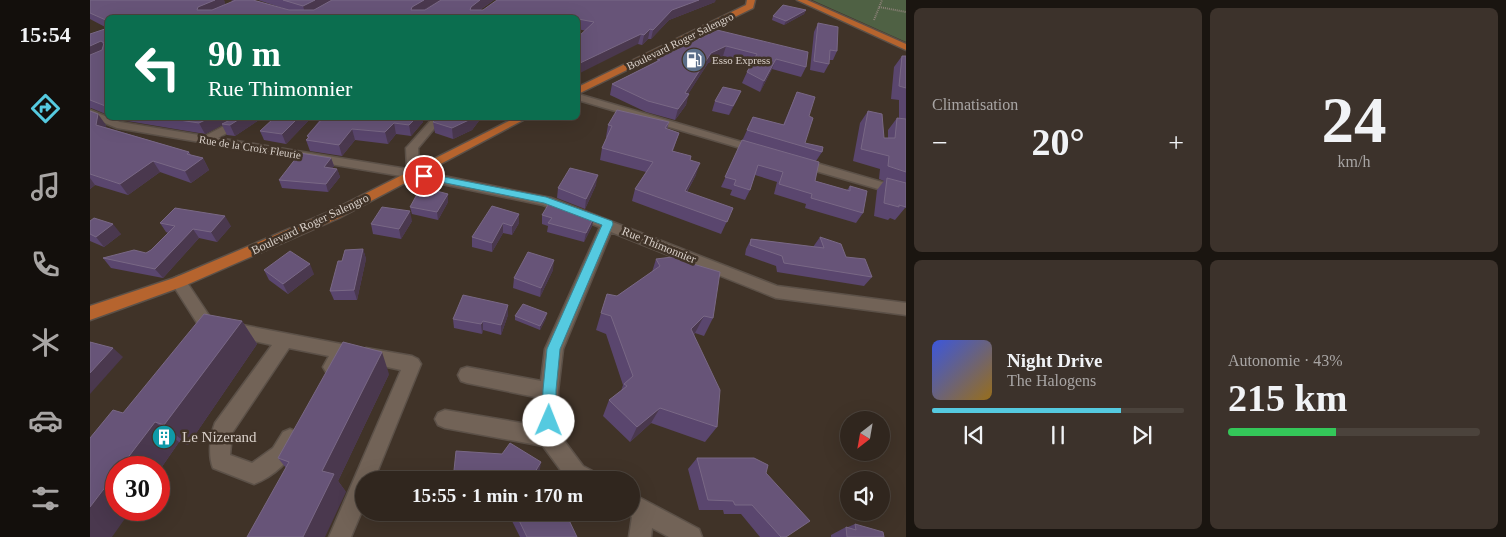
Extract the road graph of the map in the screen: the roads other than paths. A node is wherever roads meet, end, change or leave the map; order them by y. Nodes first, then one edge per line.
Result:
1 (792, 0) edge
2 (801, 0) edge
3 (755, 2) edge
4 (816, 6) junction
5 (906, 47) edge
6 (580, 90) edge
7 (580, 98) edge
8 (90, 113) edge
9 (105, 120) edge
10 (106, 120) edge
11 (242, 120) edge
12 (436, 120) edge
13 (518, 120) edge
14 (206, 140) junction
15 (765, 152) edge
16 (784, 158) edge
17 (413, 174) junction
18 (906, 193) edge
19 (608, 224) junction
20 (179, 282) junction
21 (906, 309) edge
22 (90, 313) edge
23 (208, 326) junction
24 (285, 340) junction
25 (190, 350) edge
26 (341, 351) junction
27 (466, 375) dead end
28 (322, 383) edge
29 (550, 390) junction
30 (445, 419) dead end
31 (299, 423) edge
32 (549, 437) junction
33 (574, 471) edge
34 (640, 508) edge
35 (639, 521) edge
36 (340, 537) edge
37 (640, 537) edge
38 (691, 537) edge

1 - 4 main road
2 - 4 main road
3 - 6 main road, Boulevard Roger Salengro
4 - 5 main road
7 - 15 street
8 - 9 street, Rue de la Croix Fleurie
10 - 14 street, Rue de la Croix Fleurie
11 - 14 street
12 - 17 street
13 - 17 main road, Boulevard Roger Salengro
14 - 17 street, Rue de la Croix Fleurie
16 - 18 street
17 - 19 street, Rue Thimonnier
17 - 20 main road, Boulevard Roger Salengro
19 - 21 street, Rue Thimonnier
19 - 29 street
20 - 22 main road, Boulevard Roger Salengro
20 - 23 street
23 - 24 street
23 - 25 street
24 - 26 street
24 - 31 street
26 - 28 street
26 - 36 street
27 - 29 street
29 - 32 street
30 - 32 street
32 - 33 street
34 - 38 street
35 - 37 street

